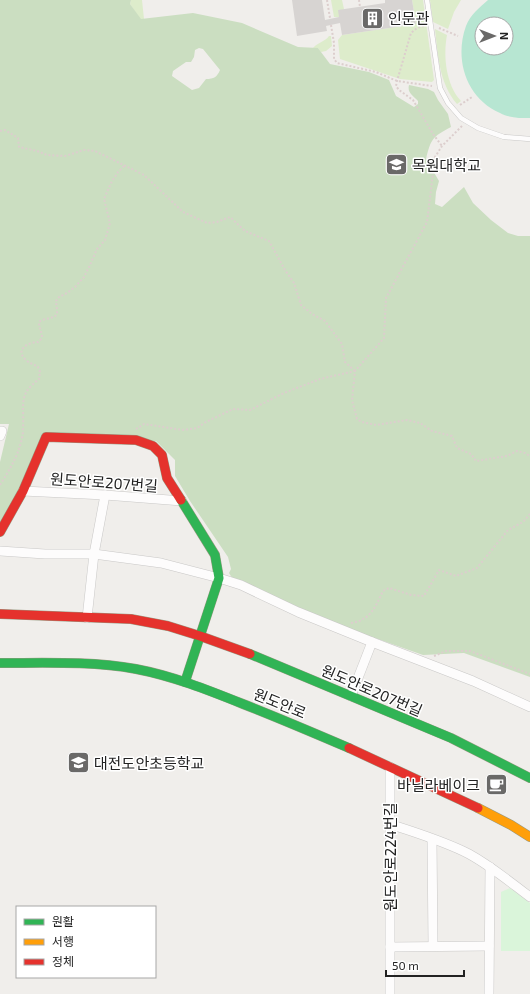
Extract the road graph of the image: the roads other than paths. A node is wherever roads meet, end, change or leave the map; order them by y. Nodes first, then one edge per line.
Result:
1 (427, 0) edge
2 (530, 139) edge
3 (23, 491) junction
4 (105, 495) junction
5 (182, 501) junction
6 (0, 532) edge
7 (0, 551) edge
8 (94, 554) junction
9 (219, 578) junction
10 (0, 614) edge
11 (87, 618) junction
12 (200, 636) junction
13 (372, 642) junction
14 (0, 663) edge
15 (185, 682) junction
16 (351, 696) junction
17 (530, 707) edge
18 (390, 767) junction
19 (530, 778) edge
20 (390, 824) junction
21 (530, 837) edge
22 (432, 839) junction
23 (490, 867) junction
24 (530, 897) edge
25 (390, 946) junction
26 (433, 946) junction
27 (489, 946) junction
28 (390, 994) edge
29 (488, 994) edge

1 - 2 lane
3 - 4 street, 원도안로207번길
3 - 5 street, 원도안로207번길
3 - 6 street, 원도안로207번길
4 - 5 street, 원도안로207번길
4 - 8 street
5 - 9 street, 원도안로207번길
7 - 8 street
8 - 9 street
8 - 11 street
9 - 12 street, 원도안로207번길
9 - 13 street
10 - 11 street, 원도안로207번길
11 - 12 street, 원도안로207번길
12 - 15 street, 원도안로207번길
12 - 16 street, 원도안로207번길
13 - 16 street
13 - 17 street
14 - 15 street, 원도안로
15 - 18 street, 원도안로
16 - 19 street, 원도안로207번길
18 - 20 street, 원도안로224번길
18 - 21 street, 원도안로
20 - 22 street
20 - 25 street, 원도안로224번길
22 - 23 street
22 - 26 street
23 - 24 street
23 - 27 street
25 - 26 street
25 - 28 street, 원도안로224번길
26 - 27 street
27 - 29 street

